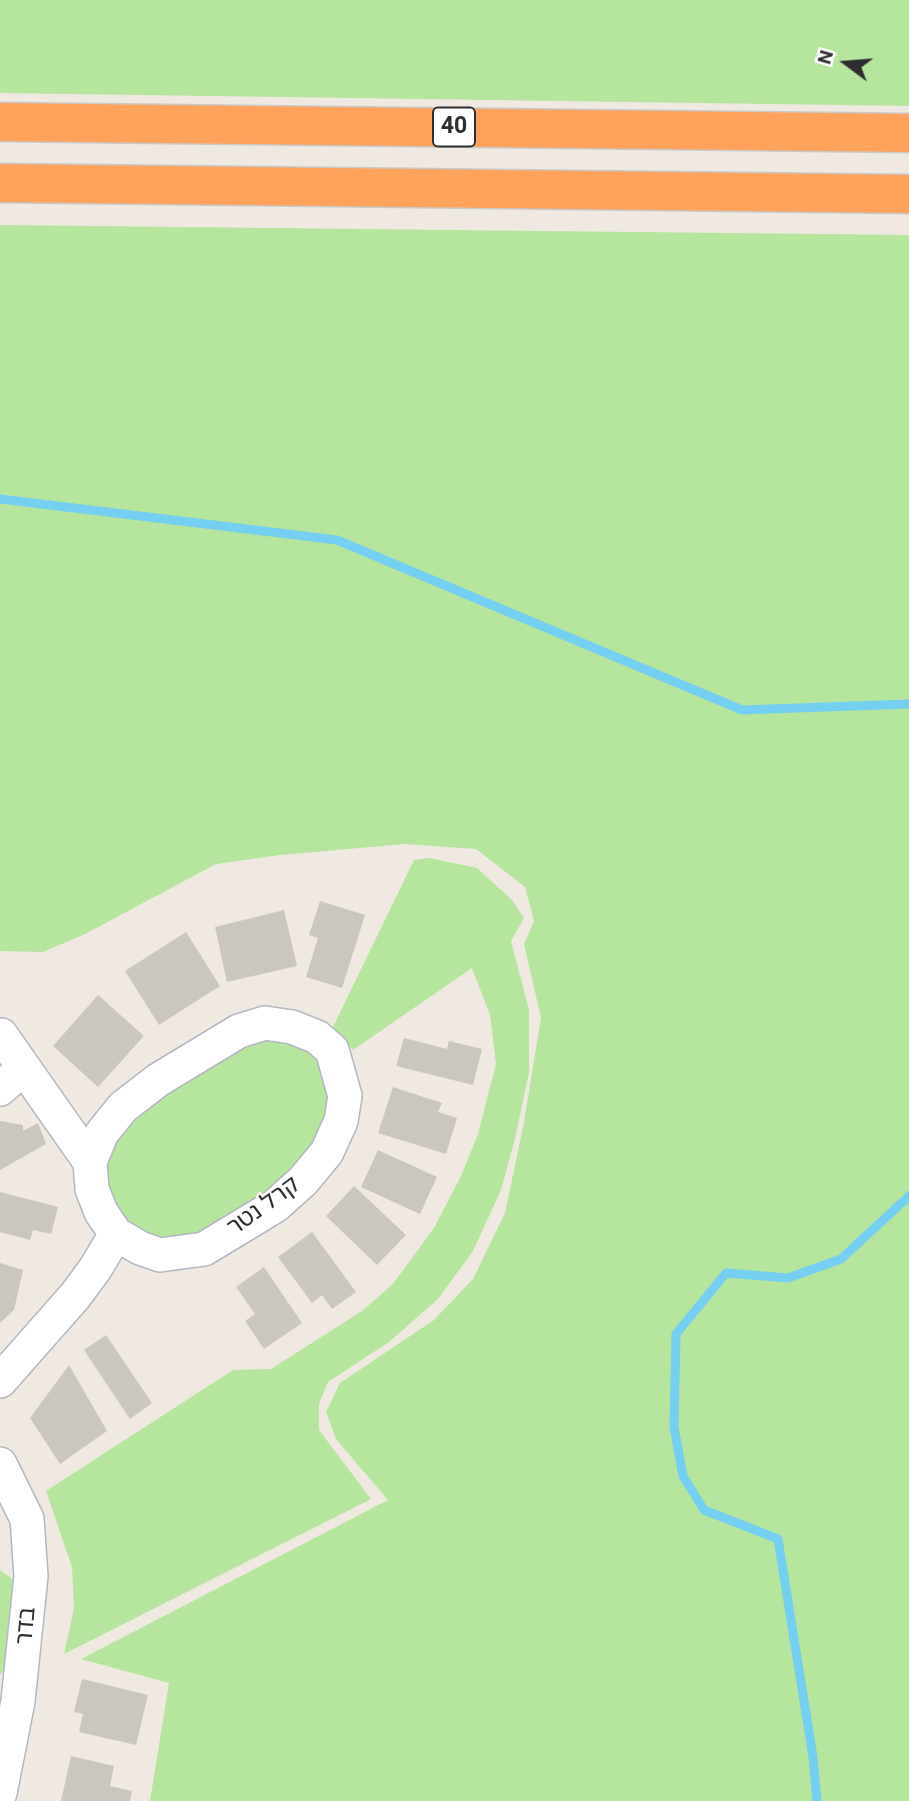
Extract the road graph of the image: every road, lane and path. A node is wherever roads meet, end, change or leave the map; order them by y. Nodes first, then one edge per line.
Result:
1 (0, 122) edge
2 (909, 133) edge
3 (0, 183) edge
4 (909, 194) edge
5 (1, 1035) edge
6 (12, 1079) edge
7 (90, 1162) junction
8 (116, 1234) junction
9 (0, 1381) edge
10 (0, 1464) edge
11 (0, 1793) edge

1 - 2 highway, 40
3 - 4 highway
5 - 6 street
6 - 7 street
7 - 8 street
7 - 8 street, קרל נטר
8 - 9 street
10 - 11 street, בדר

